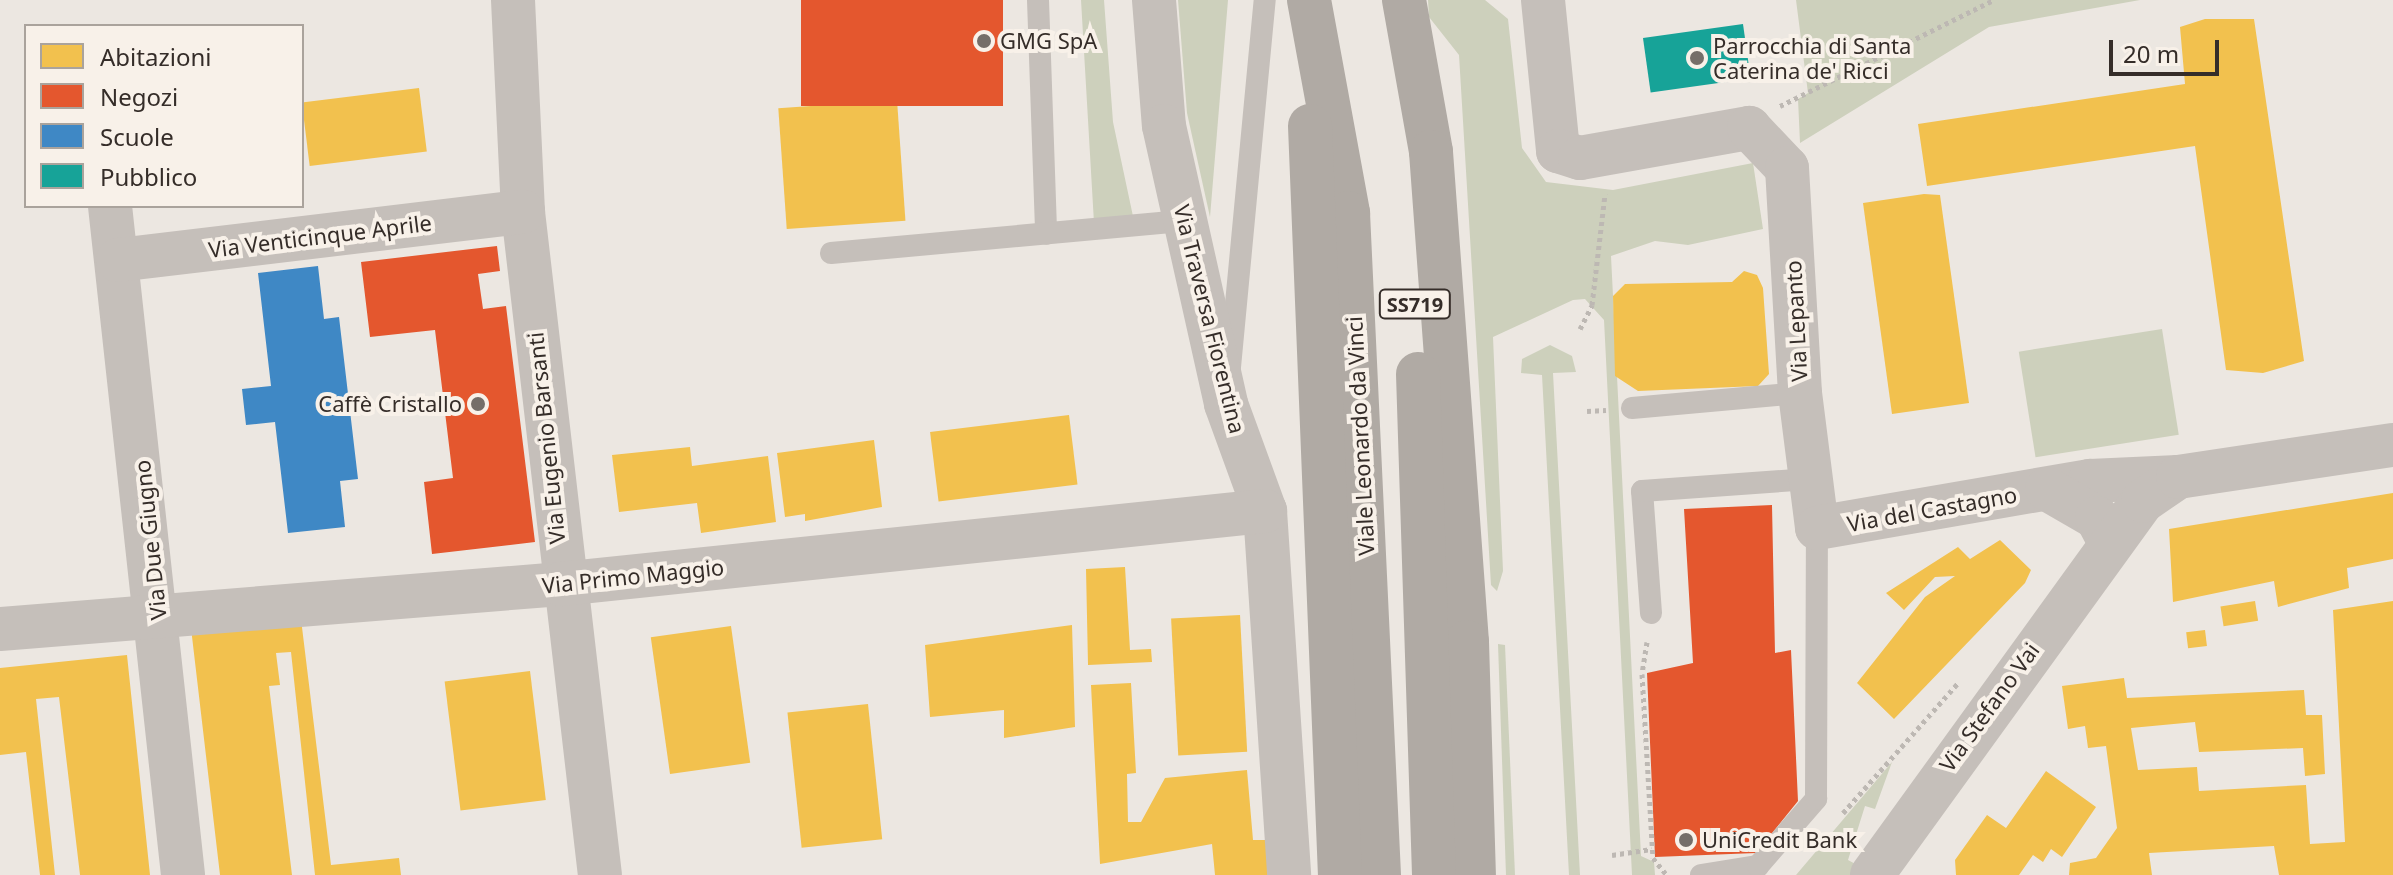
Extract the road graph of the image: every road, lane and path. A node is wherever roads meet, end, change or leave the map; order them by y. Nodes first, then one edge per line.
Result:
1 (513, 0) edge
2 (1038, 0) edge
3 (1154, 0) edge
4 (1265, 0) edge
5 (1307, 0) edge
6 (1403, 0) edge
7 (1543, 0) edge
8 (1994, 0) edge
9 (1749, 128) junction
10 (1604, 155) junction
11 (110, 208) edge
12 (523, 212) junction
13 (1185, 221) junction
14 (1046, 234) junction
15 (831, 253) dead end
16 (118, 260) junction
17 (1580, 329) dead end
18 (1800, 393) junction
19 (1226, 404) junction
20 (1632, 408) dead end
21 (2393, 445) edge
22 (2178, 477) junction
23 (1810, 479) junction
24 (2047, 489) junction
25 (1265, 511) junction
26 (1817, 528) junction
27 (2109, 541) junction
28 (561, 584) junction
29 (1651, 613) joint
30 (159, 618) junction
31 (0, 629) edge
32 (1652, 849) junction
33 (1612, 855) dead end
34 (183, 875) edge
35 (600, 875) edge
36 (1289, 875) edge
37 (1340, 875) edge
38 (1379, 875) edge
39 (1434, 875) edge
40 (1474, 875) edge
41 (1667, 875) edge
42 (1701, 875) edge
43 (1872, 875) edge

1 - 12 street, Via Eugenio Barsanti
2 - 14 lane
3 - 13 street, Via Traversa Fiorentina
4 - 19 lane
5 - 37 highway
5 - 38 highway, Viale Leonardo da Vinci / SS719
6 - 39 highway, SS719
6 - 40 highway
7 - 10 street
8 - 9 path
9 - 10 street
9 - 18 street, Via Lepanto
10 - 17 path
11 - 16 street, Via Due Giugno
12 - 16 street, Via Venticinque Aprile
12 - 28 street, Via Eugenio Barsanti
13 - 14 lane
13 - 19 street, Via Traversa Fiorentina
14 - 15 lane
16 - 30 street, Via Due Giugno
18 - 20 lane
18 - 23 street, Via Lepanto
19 - 25 street, Via Traversa Fiorentina
21 - 22 street, Via del Castagno
22 - 24 street, Via del Castagno
22 - 27 street, Via del Castagno
23 - 26 street, Via Lepanto
23 - 29 lane
24 - 26 street, Via del Castagno
24 - 27 street, Via del Castagno
25 - 28 street, Via Primo Maggio
25 - 36 street, Via Traversa Fiorentina
26 - 42 lane
27 - 43 street, Via Stefano Vai
28 - 30 street, Via Primo Maggio
28 - 35 street, Via Eugenio Barsanti
29 - 32 path
30 - 31 street, Via Primo Maggio
30 - 34 street, Via Due Giugno
32 - 33 path
32 - 41 path

